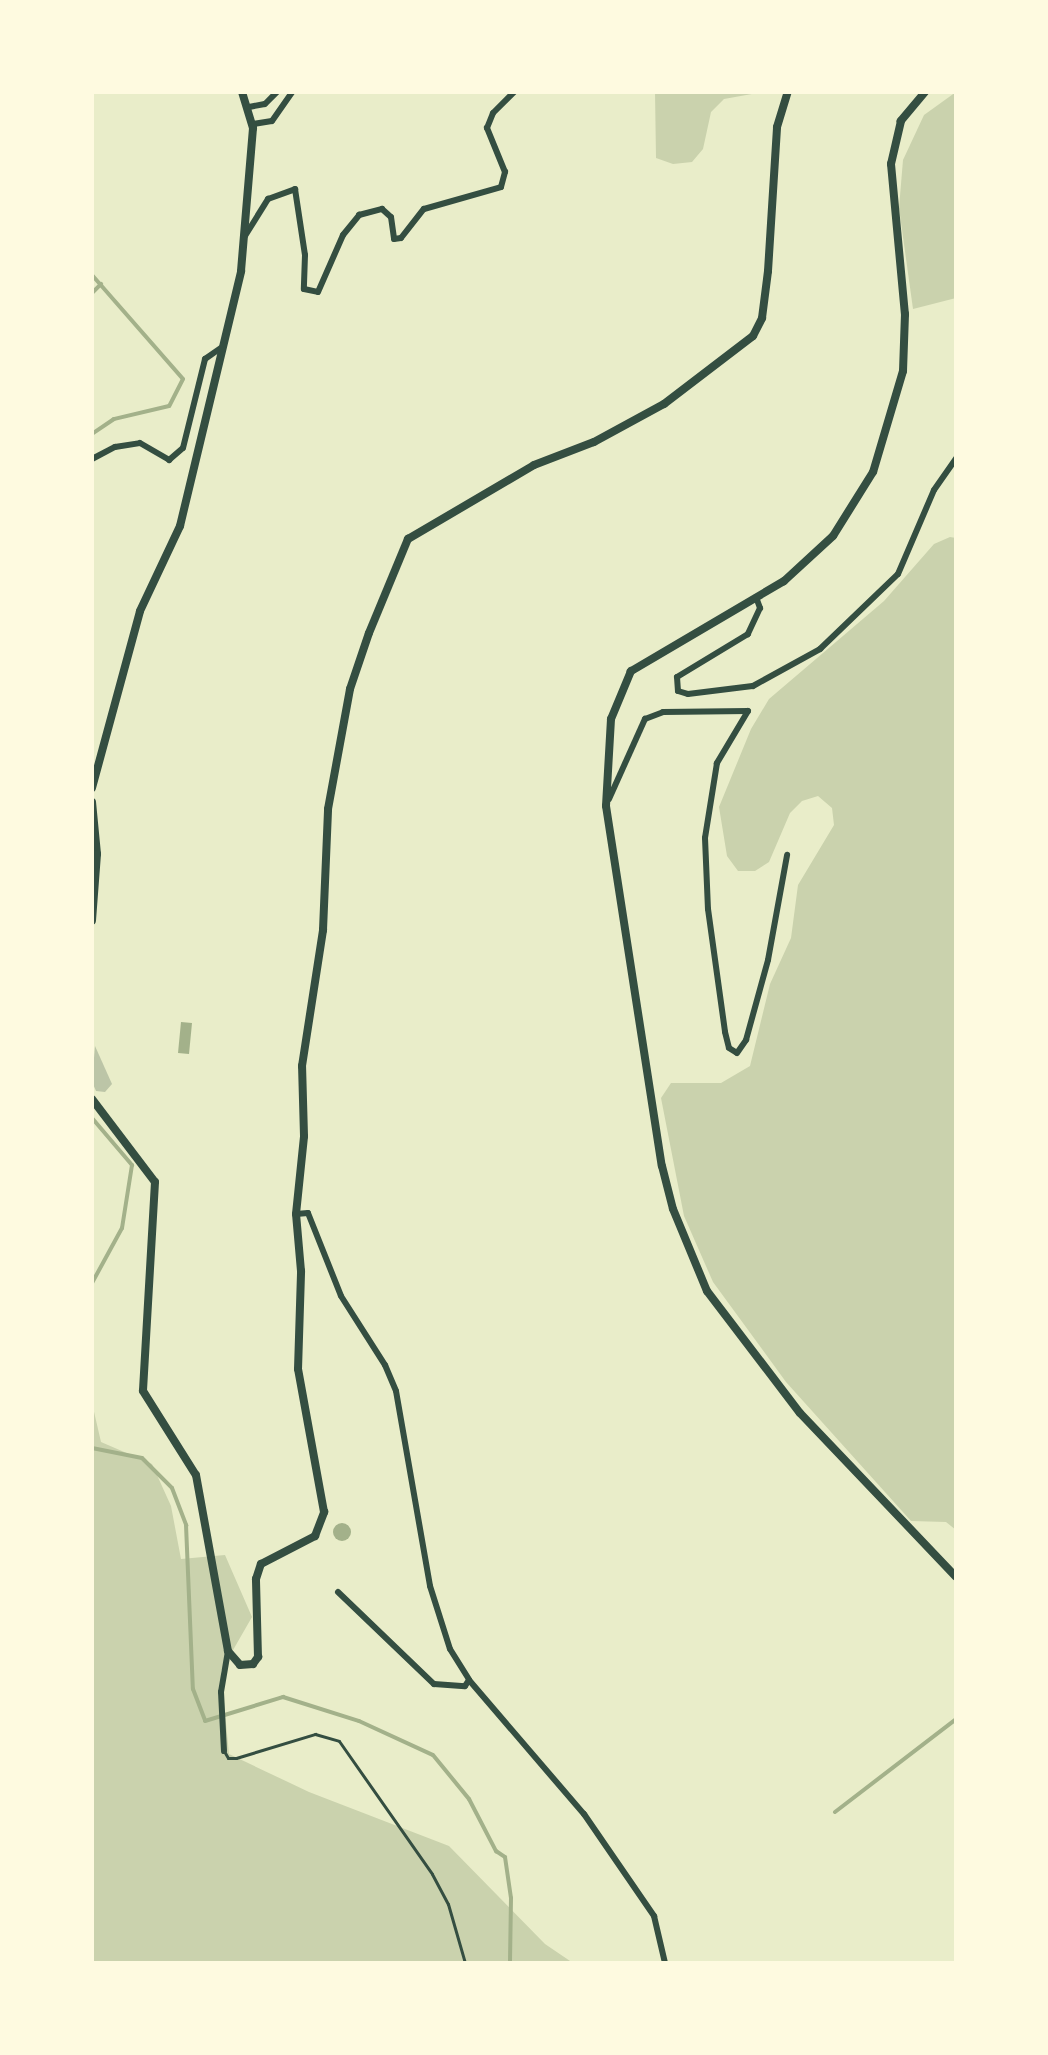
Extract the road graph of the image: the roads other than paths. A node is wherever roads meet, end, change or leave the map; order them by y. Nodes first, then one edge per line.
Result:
1 (242, 92) edge
2 (277, 92) edge
3 (292, 92) edge
4 (514, 92) edge
5 (788, 92) edge
6 (925, 92) edge
7 (249, 107) junction
8 (253, 124) junction
9 (245, 236) junction
10 (221, 348) junction
11 (956, 458) edge
12 (92, 459) edge
13 (756, 597) junction
14 (92, 788) edge
15 (92, 802) edge
16 (606, 806) junction
17 (787, 855) dead end
18 (94, 858) edge
19 (92, 921) edge
20 (92, 1099) edge
21 (296, 1214) junction
22 (956, 1577) edge
23 (338, 1592) dead end
24 (228, 1651) junction
25 (469, 1680) junction
26 (224, 1751) joint
27 (465, 1963) edge
28 (665, 1963) edge

1 - 7 street
2 - 7 street
3 - 8 street
4 - 9 street
5 - 21 street
6 - 13 street
7 - 8 street
8 - 9 street
9 - 10 street
10 - 12 street
10 - 14 street
11 - 13 street
13 - 16 street
15 - 18 street
16 - 17 street
16 - 22 street
18 - 19 street
20 - 24 street
21 - 24 street
21 - 25 street
23 - 25 street
24 - 26 street
25 - 28 street
26 - 27 lane

